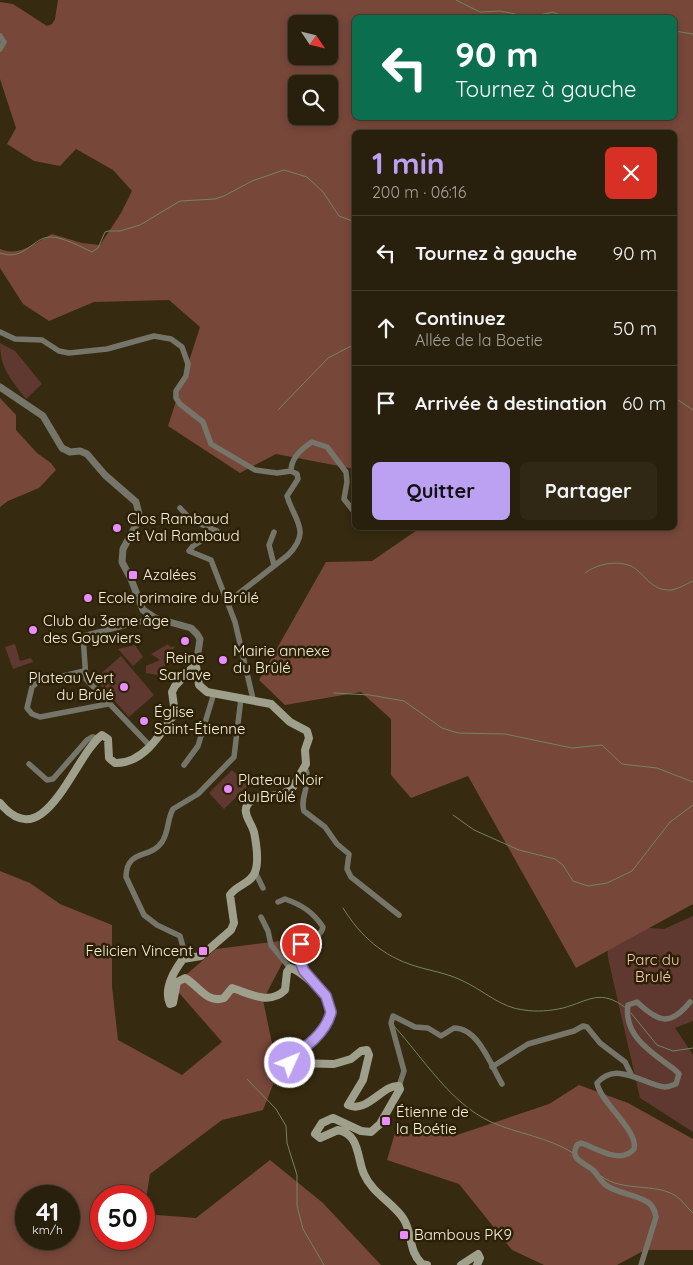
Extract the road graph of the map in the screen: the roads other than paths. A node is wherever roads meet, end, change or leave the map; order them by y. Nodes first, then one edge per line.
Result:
1 (0, 36) edge
2 (0, 49) edge
3 (0, 332) edge
4 (0, 387) edge
5 (291, 471) junction
6 (180, 508) dead end
7 (352, 509) edge
8 (274, 532) dead end
9 (274, 565) junction
10 (228, 602) junction
11 (155, 618) junction
12 (196, 666) junction
13 (84, 671) junction
14 (214, 694) junction
15 (242, 698) junction
16 (253, 700) junction
17 (108, 704) junction
18 (99, 738) junction
19 (150, 746) junction
20 (29, 764) dead end
21 (184, 765) dead end
22 (305, 768) junction
23 (0, 803) edge
24 (255, 872) junction
25 (263, 888) dead end
26 (278, 902) dead end
27 (399, 914) dead end
28 (260, 917) dead end
29 (186, 958) junction
30 (290, 968) junction
31 (312, 982) junction
32 (690, 1002) dead end
33 (492, 1067) junction
34 (631, 1074) junction
35 (502, 1084) dead end
36 (400, 1086) junction
37 (427, 1265) edge
38 (461, 1265) edge
39 (477, 1265) edge
40 (641, 1265) edge

1 - 2 street
3 - 5 street
4 - 11 street
5 - 7 street
5 - 9 street
6 - 10 street
8 - 9 street
9 - 10 street
10 - 16 street
11 - 12 street
11 - 13 street
12 - 14 main road
12 - 19 main road
13 - 17 street
13 - 17 street
14 - 15 main road
14 - 21 street
15 - 16 main road
15 - 29 street
16 - 22 main road
17 - 19 street
18 - 19 main road
18 - 20 street
18 - 23 main road
22 - 24 main road
22 - 27 street
24 - 25 street
24 - 29 main road
26 - 31 street
28 - 30 street
29 - 30 main road
30 - 31 main road
31 - 36 main road
32 - 34 street
33 - 34 street
33 - 35 street
33 - 36 street
34 - 40 street
36 - 37 main road
38 - 39 main road

